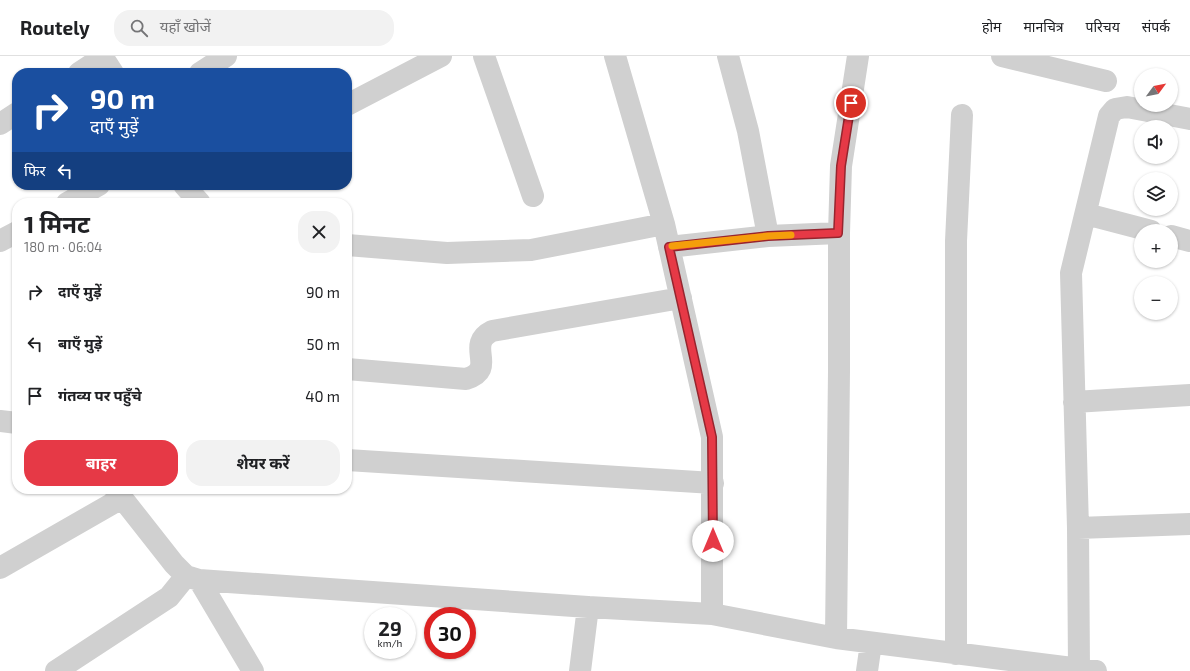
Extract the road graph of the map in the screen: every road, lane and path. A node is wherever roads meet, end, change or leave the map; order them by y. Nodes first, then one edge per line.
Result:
1 (226, 56) edge
2 (441, 56) edge
3 (484, 56) edge
4 (615, 56) edge
5 (728, 56) edge
6 (858, 56) edge
7 (1002, 56) edge
8 (106, 62) edge
9 (91, 68) edge
10 (208, 68) edge
11 (1106, 81) dead end
12 (352, 102) edge
13 (962, 115) dead end
14 (12, 116) edge
15 (1190, 119) edge
16 (0, 124) edge
17 (90, 190) edge
18 (188, 190) edge
19 (533, 196) dead end
20 (76, 198) edge
21 (196, 198) edge
22 (1086, 214) junction
23 (664, 224) junction
24 (1134, 227) edge
25 (838, 233) junction
26 (12, 235) edge
27 (768, 236) junction
28 (1178, 238) edge
29 (1190, 241) edge
30 (0, 242) edge
31 (352, 245) edge
32 (669, 247) junction
33 (681, 298) junction
34 (352, 369) edge
35 (1190, 395) edge
36 (1074, 402) junction
37 (0, 421) edge
38 (12, 422) edge
39 (352, 460) edge
40 (713, 482) junction
41 (116, 494) edge
42 (119, 494) edge
43 (1190, 524) edge
44 (1078, 528) junction
45 (0, 568) edge
46 (192, 578) junction
47 (588, 607) junction
48 (712, 614) junction
49 (836, 638) junction
50 (871, 643) junction
51 (956, 654) junction
52 (1088, 670) edge
53 (56, 671) edge
54 (253, 671) edge
55 (580, 671) edge
56 (867, 671) edge

1 - 10 street
2 - 12 street
3 - 19 street
4 - 23 street
5 - 27 street
6 - 25 street
7 - 11 street
8 - 9 street
13 - 51 street
14 - 16 street
15 - 22 street
17 - 20 street
18 - 21 street
22 - 24 street
22 - 36 street
23 - 31 street
23 - 32 street
25 - 27 street
25 - 49 street
26 - 30 street
27 - 32 street
28 - 29 street
32 - 33 street
33 - 34 street
33 - 40 street
35 - 36 street
36 - 44 street
37 - 38 street
39 - 40 street
40 - 48 street
41 - 45 street
42 - 46 street
43 - 44 street
44 - 52 street
46 - 47 street
46 - 53 street
46 - 54 street
47 - 48 street
47 - 55 street
48 - 49 street
49 - 50 street
50 - 51 street
50 - 56 street
51 - 52 street

